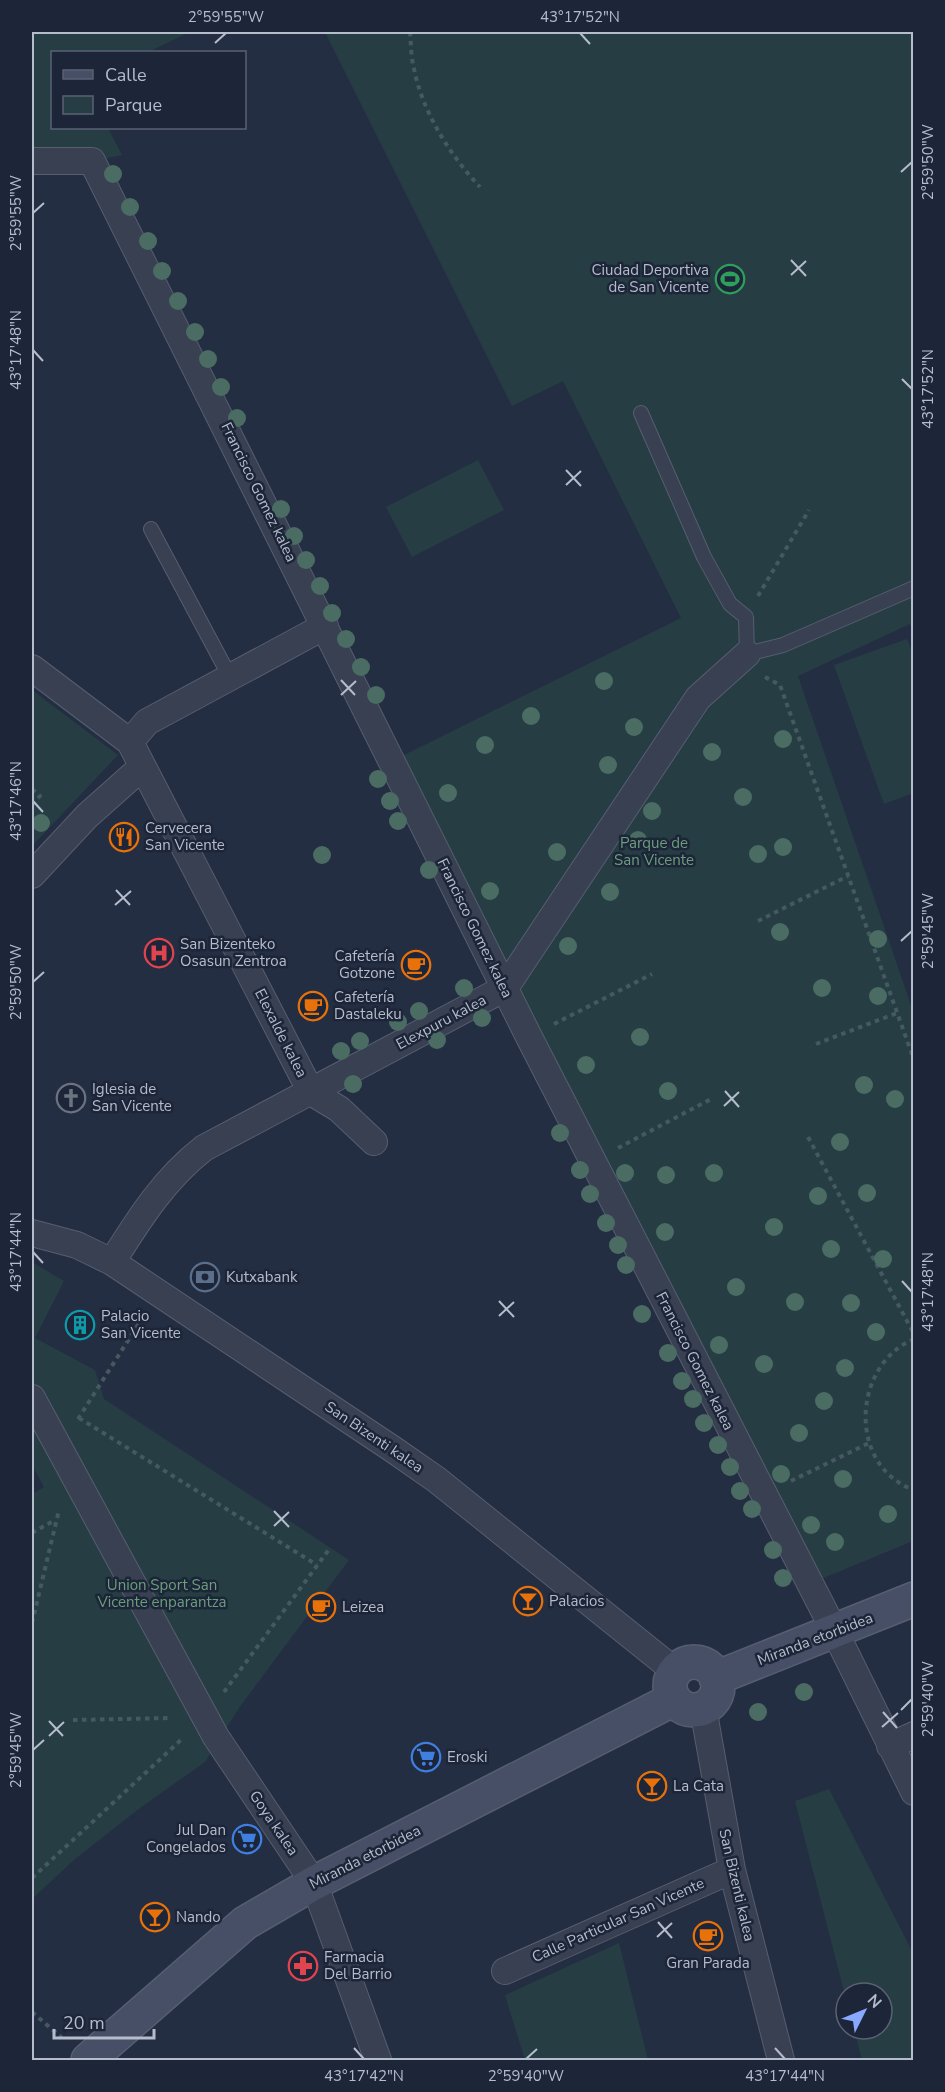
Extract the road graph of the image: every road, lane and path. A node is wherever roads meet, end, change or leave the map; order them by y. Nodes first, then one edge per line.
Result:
1 (411, 32) edge
2 (32, 160) edge
3 (480, 187) dead end
4 (640, 413) dead end
5 (808, 510) dead end
6 (151, 529) dead end
7 (914, 588) edge
8 (746, 617) junction
9 (325, 626) junction
10 (742, 658) junction
11 (32, 668) edge
12 (230, 677) junction
13 (130, 742) junction
14 (142, 767) junction
15 (32, 789) edge
16 (32, 805) edge
17 (32, 875) edge
18 (848, 876) junction
19 (758, 921) dead end
20 (652, 974) dead end
21 (505, 988) junction
22 (897, 1012) junction
23 (530, 1037) junction
24 (816, 1044) dead end
25 (914, 1060) edge
26 (311, 1092) junction
27 (713, 1098) dead end
28 (808, 1137) dead end
29 (374, 1142) dead end
30 (593, 1161) junction
31 (38, 1238) edge
32 (112, 1262) junction
33 (159, 1292) junction
34 (914, 1334) edge
35 (914, 1339) edge
36 (32, 1398) edge
37 (79, 1418) junction
38 (53, 1437) junction
39 (869, 1443) junction
40 (73, 1477) junction
41 (914, 1490) edge
42 (763, 1494) junction
43 (56, 1520) junction
44 (32, 1533) edge
45 (330, 1548) dead end
46 (317, 1565) junction
47 (914, 1599) edge
48 (32, 1623) edge
49 (835, 1632) junction
50 (684, 1693) junction
51 (205, 1717) junction
52 (73, 1720) dead end
53 (914, 1735) edge
54 (890, 1746) junction
55 (914, 1792) edge
56 (732, 1870) junction
57 (32, 1878) edge
58 (314, 1883) junction
59 (505, 1971) dead end
60 (32, 2012) edge
61 (88, 2060) edge
62 (378, 2061) edge
63 (781, 2061) edge

1 - 3 path
2 - 9 street, Francisco Gomez kalea
4 - 8 lane
5 - 8 path
6 - 12 lane
7 - 10 lane
8 - 10 lane
9 - 12 street
9 - 21 street, Francisco Gomez kalea
10 - 18 path
10 - 21 street, Elexpuru kalea
11 - 13 street
12 - 13 street
13 - 14 street, Elexalde kalea
14 - 17 street
14 - 26 street, Elexalde kalea
15 - 16 path
18 - 19 path
18 - 22 path
20 - 23 path
21 - 23 street, Francisco Gomez kalea
21 - 26 street, Elexpuru kalea
22 - 24 path
22 - 25 path
23 - 30 street, Francisco Gomez kalea
26 - 29 street, Elexalde kalea
26 - 32 street, Elexpuru kalea
27 - 30 path
28 - 34 path
30 - 42 street, Francisco Gomez kalea
31 - 32 street, San Bizenti kalea
32 - 33 street, San Bizenti kalea
33 - 37 path
33 - 50 street, San Bizenti kalea
35 - 39 path
36 - 38 street, Goya kalea
37 - 38 path
37 - 46 path
38 - 40 street, Goya kalea
39 - 41 path
39 - 42 path
40 - 43 path
40 - 51 street, Goya kalea
42 - 49 street, Francisco Gomez kalea
43 - 44 path
43 - 48 path
45 - 46 path
46 - 51 path
47 - 49 street, Miranda etorbidea
49 - 50 street, Miranda etorbidea
49 - 54 street, Francisco Gomez kalea
50 - 56 street, San Bizenti kalea
50 - 58 street, Miranda etorbidea
51 - 52 path
51 - 57 path
51 - 58 street, Goya kalea
53 - 54 street
54 - 55 street, Francisco Gomez kalea
56 - 59 street, Calle Particular San Vicente
56 - 63 street, San Bizenti kalea
58 - 61 street, Miranda etorbidea
58 - 62 street, Goya kalea
60 - 61 path

